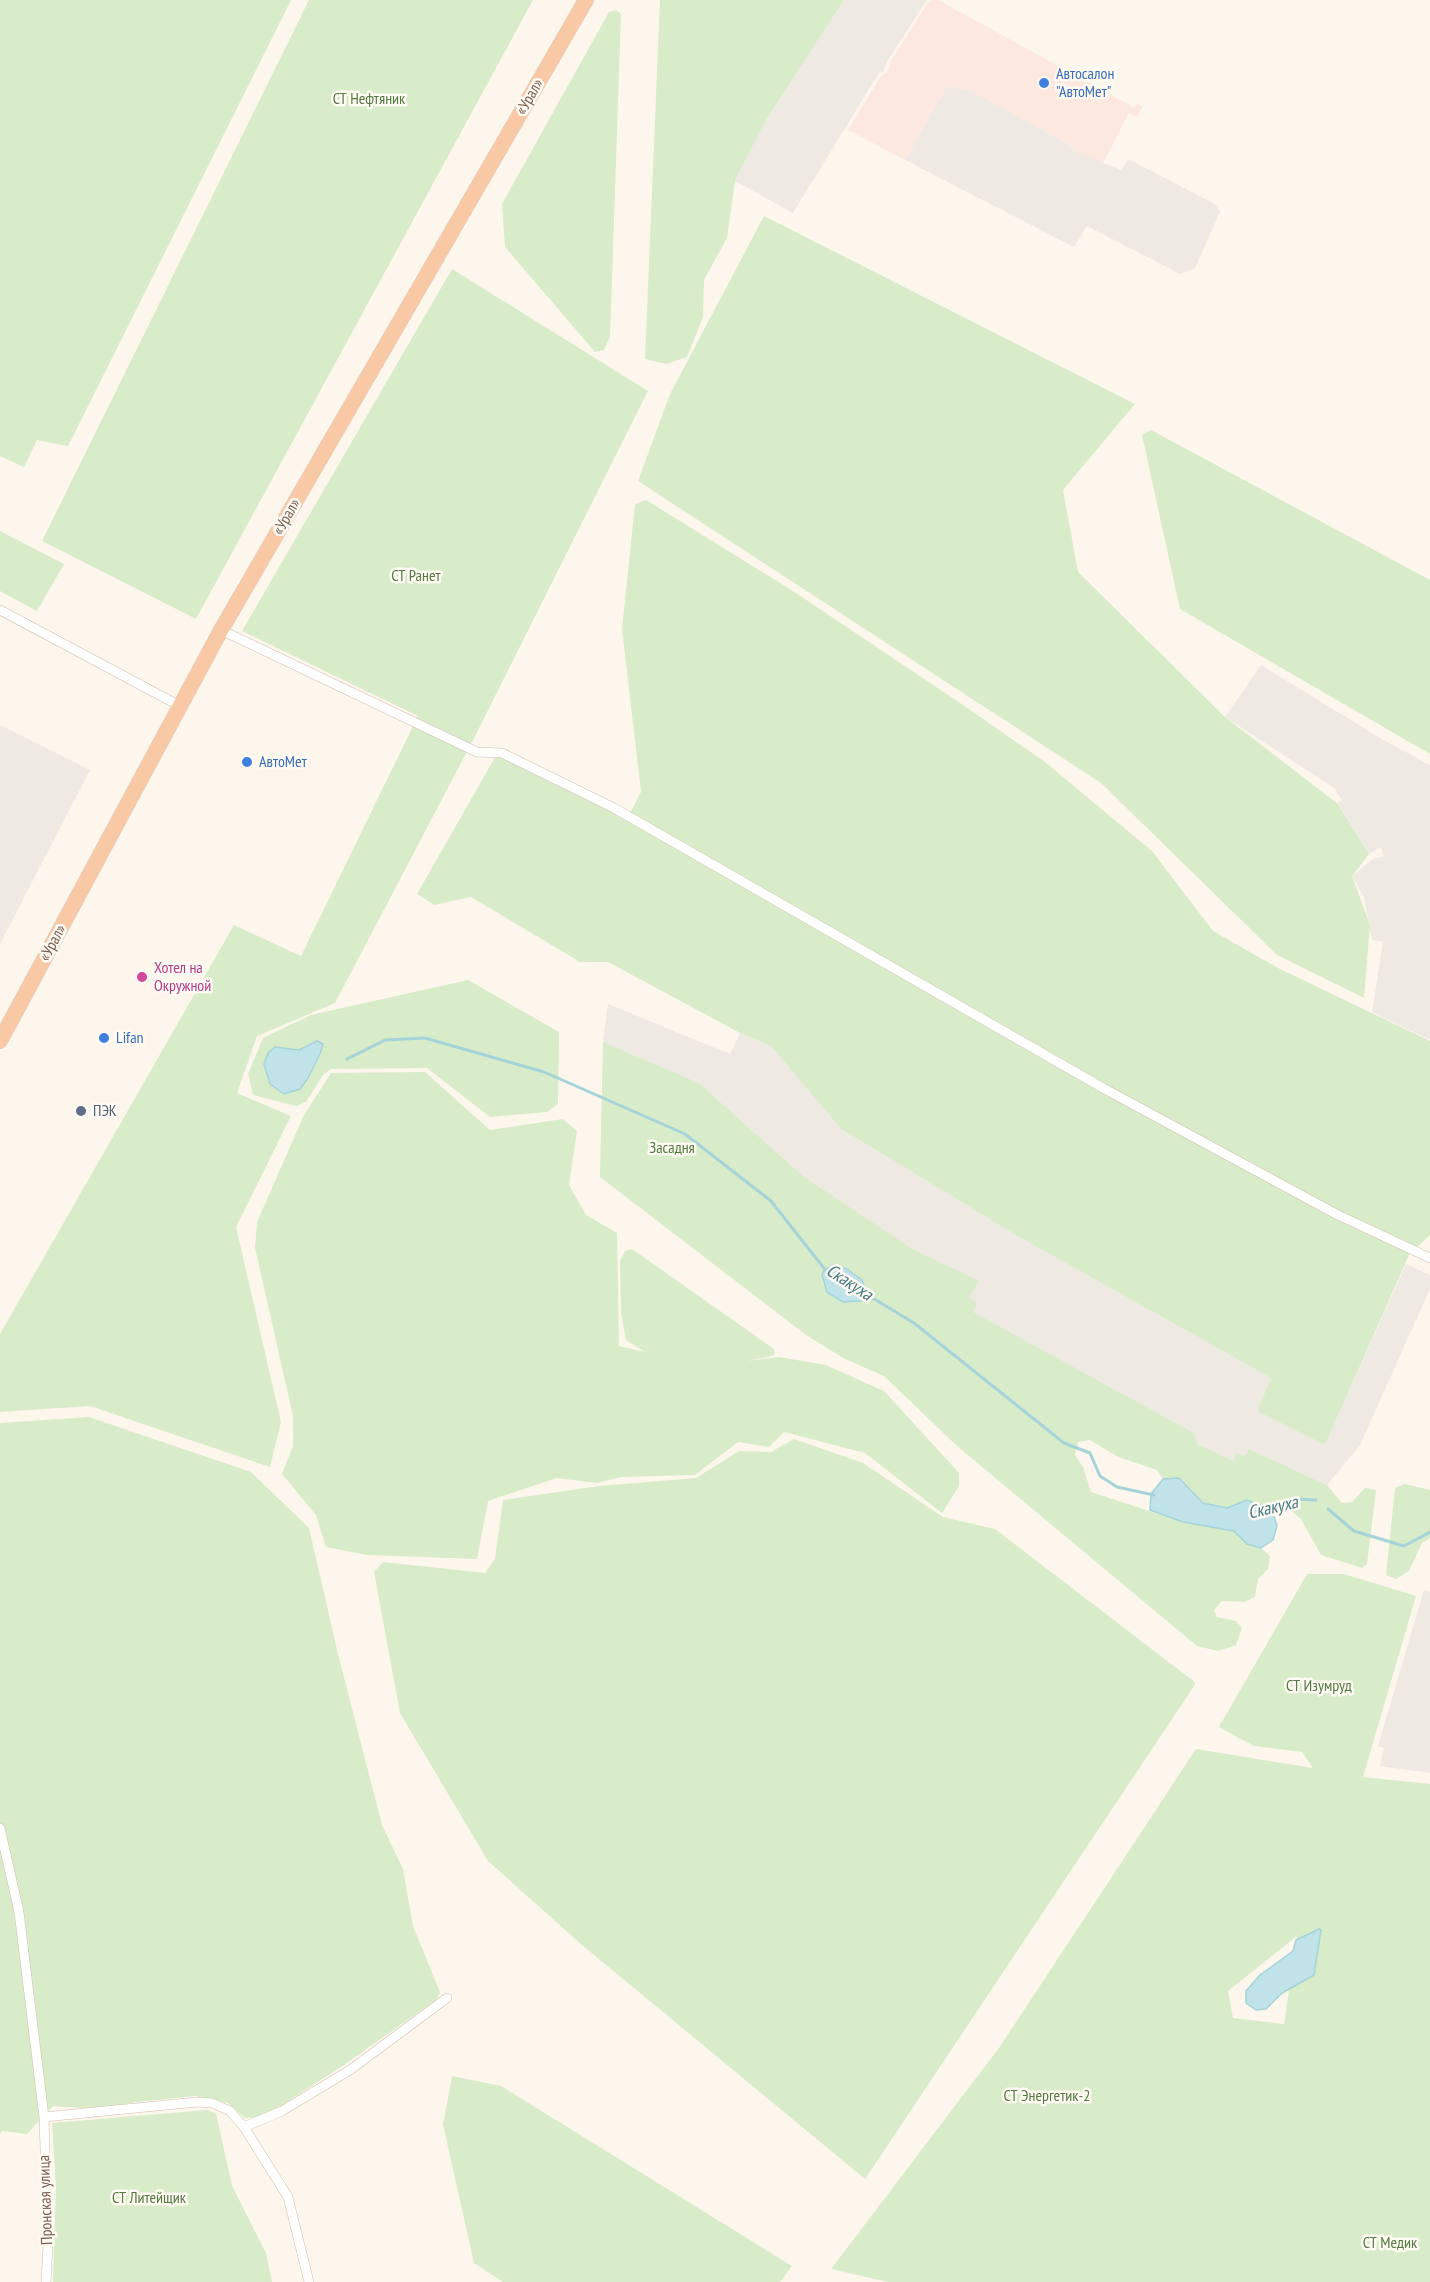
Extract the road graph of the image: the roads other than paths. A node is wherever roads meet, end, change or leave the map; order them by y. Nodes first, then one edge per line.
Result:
1 (586, 0) edge
2 (0, 610) edge
3 (222, 630) junction
4 (180, 706) junction
5 (0, 1041) edge
6 (1430, 1258) edge
7 (0, 1828) edge
8 (447, 1998) dead end
9 (44, 2117) junction
10 (244, 2127) junction
11 (46, 2282) edge
12 (309, 2282) edge

1 - 3 highway, «Урал»
2 - 4 street
3 - 4 highway, «Урал»
3 - 6 street
4 - 5 highway, «Урал»
7 - 9 street, Пронская улица
8 - 10 street
9 - 10 street
9 - 11 street, Пронская улица
10 - 12 street

